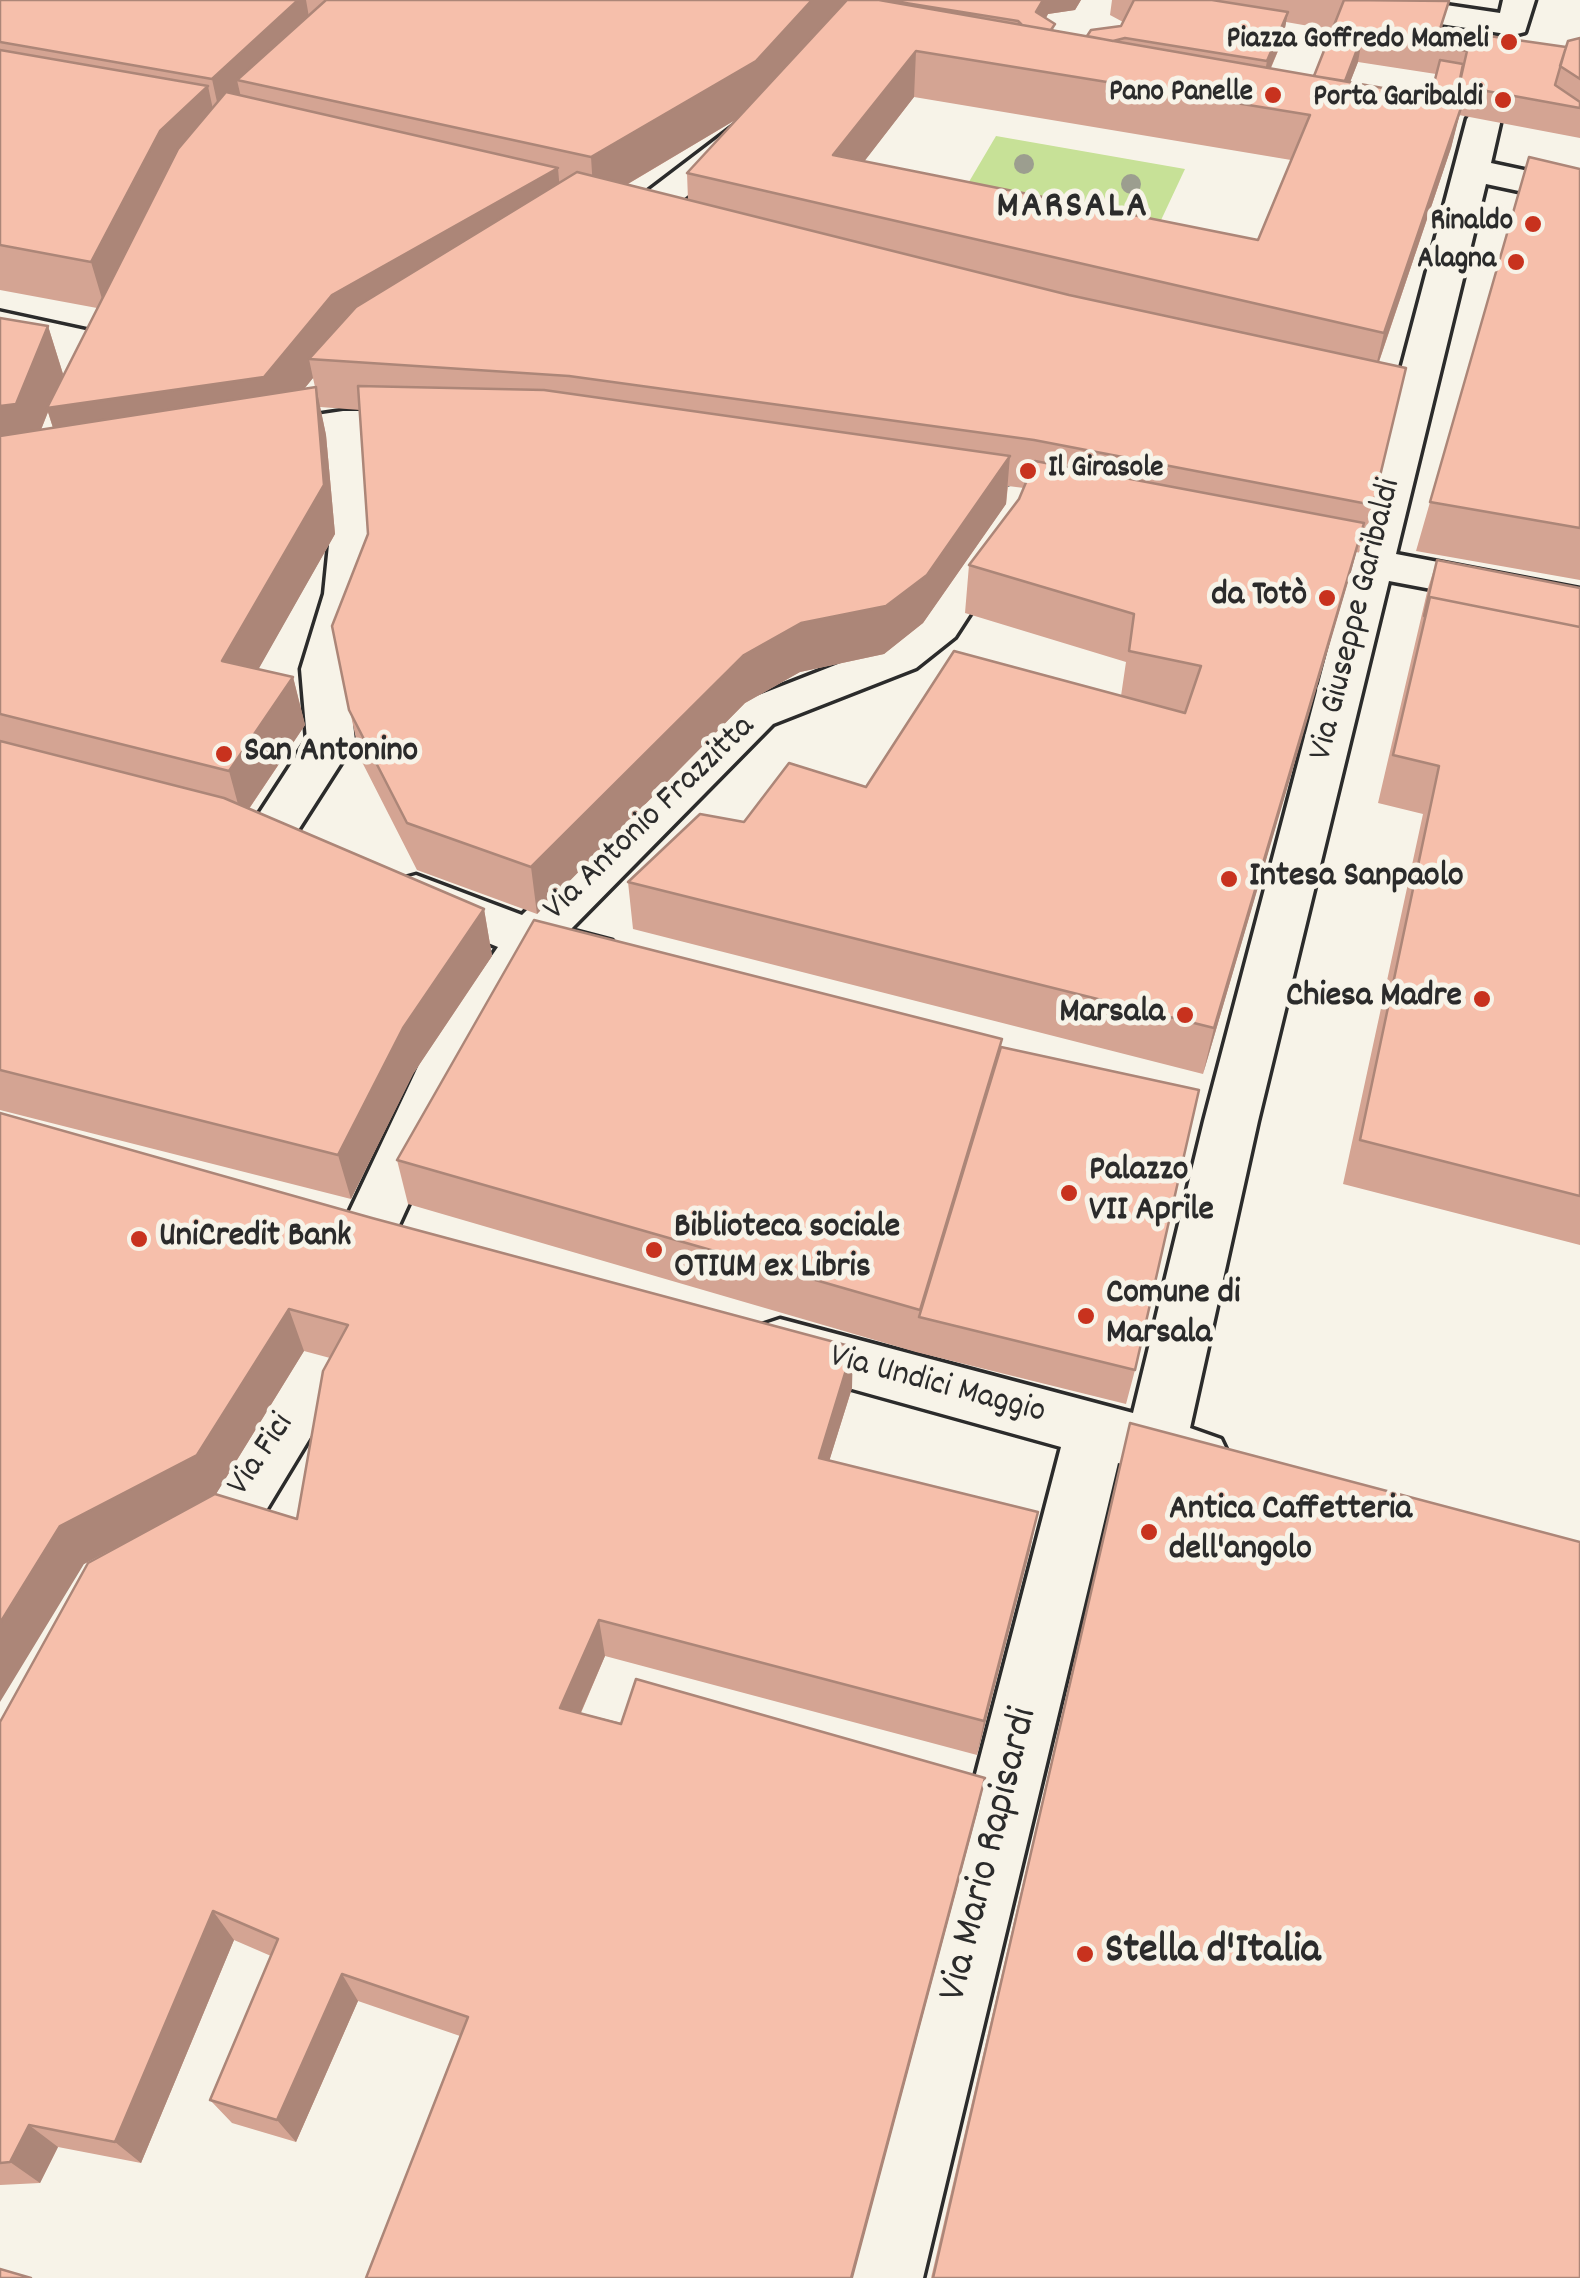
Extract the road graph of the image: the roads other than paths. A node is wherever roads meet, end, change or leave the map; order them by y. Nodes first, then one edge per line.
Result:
1 (1348, 0) edge
2 (1512, 26) edge
3 (772, 112) edge
4 (1484, 119) edge
5 (1472, 170) junction
6 (1580, 193) edge
7 (669, 231) edge
8 (0, 297) edge
9 (111, 320) edge
10 (1298, 380) edge
11 (1412, 408) junction
12 (322, 415) junction
13 (470, 425) edge
14 (211, 443) edge
15 (1017, 497) edge
16 (1242, 539) edge
17 (1372, 564) junction
18 (1580, 603) edge
19 (216, 824) edge
20 (378, 878) edge
21 (530, 939) junction
22 (644, 968) edge
23 (313, 1216) edge
24 (725, 1328) edge
25 (328, 1358) edge
26 (1124, 1438) junction
27 (1252, 1471) edge
28 (123, 1574) edge
29 (884, 2278) edge

1 - 2 street
3 - 7 street
4 - 5 street, Via Giuseppe Garibaldi
5 - 6 street
5 - 11 street, Via Giuseppe Garibaldi
8 - 9 street
10 - 11 street
11 - 17 street, Via Giuseppe Garibaldi
12 - 13 street
12 - 14 street
12 - 19 street
15 - 21 street, Via Antonio Frazzitta
16 - 17 street
17 - 18 street
17 - 26 street, Via Giuseppe Garibaldi
20 - 21 street
21 - 22 street
21 - 23 street, Via Antonio Frazzitta
24 - 26 street, Via Undici Maggio
25 - 28 street, Via Fici
26 - 27 street, Via Undici Maggio
26 - 29 street, Via Mario Rapisardi

